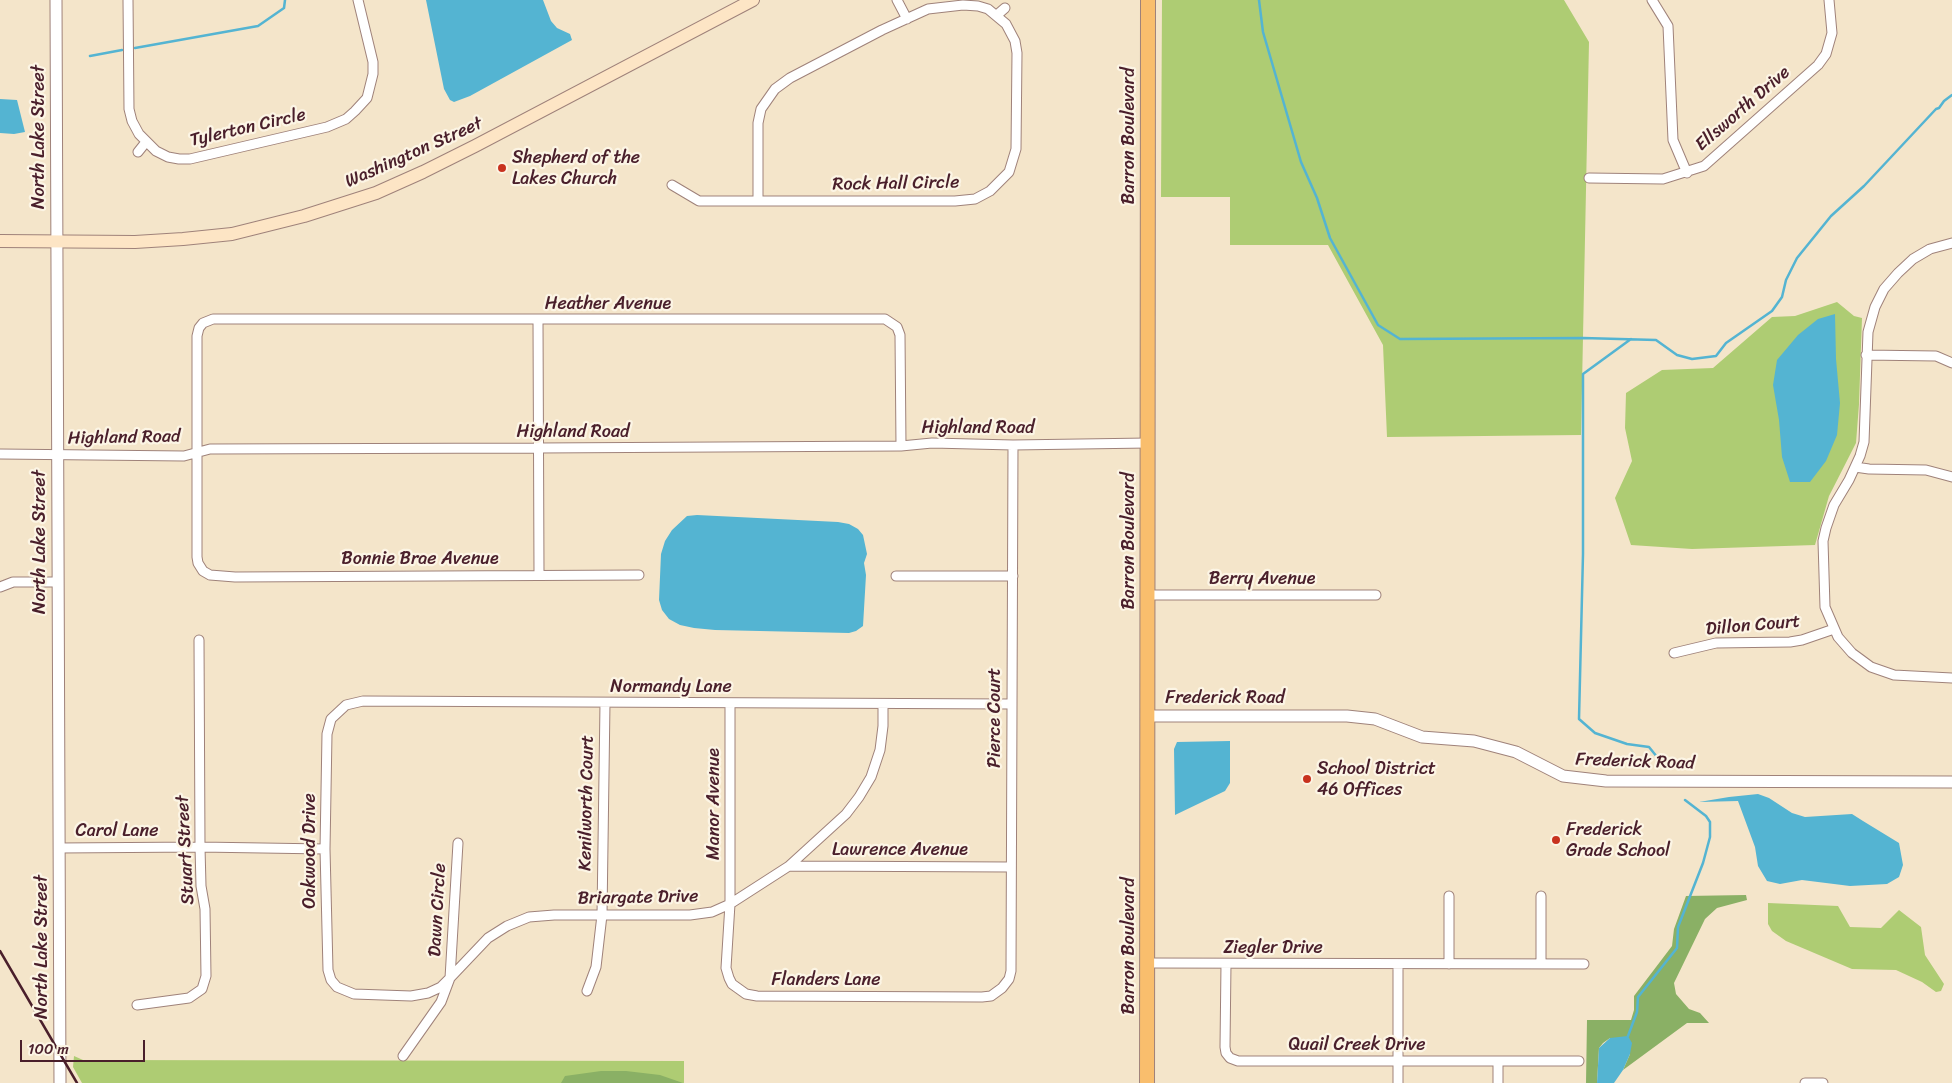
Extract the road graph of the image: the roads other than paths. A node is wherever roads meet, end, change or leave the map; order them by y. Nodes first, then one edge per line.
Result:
1 (56, 0) edge
2 (128, 0) edge
3 (358, 0) edge
4 (753, 0) edge
5 (897, 0) edge
6 (1148, 0) edge
7 (1652, 0) edge
8 (1829, 0) edge
9 (1005, 8) dead end
10 (997, 15) junction
11 (907, 19) junction
12 (146, 142) junction
13 (138, 152) dead end
14 (1687, 173) junction
15 (1589, 178) dead end
16 (672, 184) dead end
17 (758, 201) junction
18 (0, 241) edge
19 (57, 242) junction
20 (1952, 243) edge
21 (538, 320) junction
22 (1866, 356) junction
23 (1952, 362) edge
24 (1148, 443) junction
25 (1013, 445) junction
26 (901, 446) junction
27 (538, 448) junction
28 (197, 452) junction
29 (0, 454) edge
30 (57, 455) junction
31 (1855, 466) junction
32 (1952, 477) edge
33 (539, 574) junction
34 (639, 575) dead end
35 (896, 576) dead end
36 (1013, 576) junction
37 (58, 582) junction
38 (0, 587) edge
39 (1148, 595) junction
40 (1376, 595) dead end
41 (1834, 629) junction
42 (199, 640) dead end
43 (1674, 653) dead end
44 (1952, 678) edge
45 (605, 703) junction
46 (730, 704) junction
47 (883, 704) junction
48 (1011, 704) junction
49 (335, 713) joint
50 (1148, 716) junction
51 (1952, 782) edge
52 (458, 843) dead end
53 (200, 847) junction
54 (59, 848) junction
55 (325, 849) junction
56 (789, 866) junction
57 (1011, 868) junction
58 (1449, 896) dead end
59 (1540, 896) dead end
60 (730, 904) junction
61 (602, 915) junction
62 (1147, 963) junction
63 (1226, 964) junction
64 (1398, 964) junction
65 (1449, 964) junction
66 (1541, 964) junction
67 (1584, 964) dead end
68 (450, 978) junction
69 (337, 987) joint
70 (1002, 988) joint
71 (587, 991) dead end
72 (137, 1005) dead end
73 (403, 1056) dead end
74 (1398, 1061) junction
75 (1579, 1061) dead end
76 (1498, 1062) junction
77 (60, 1083) edge
78 (1147, 1083) edge
79 (1398, 1083) edge
80 (1498, 1083) edge
81 (1804, 1083) edge
82 (1824, 1083) edge

1 - 19 street, North Lake Street
2 - 12 street, Tylerton Circle
3 - 12 street, Tylerton Circle
4 - 19 main road, Washington Street
5 - 11 street
6 - 24 main road, Barron Boulevard
7 - 14 street
8 - 14 street, Ellsworth Drive
9 - 10 street
10 - 11 street, Rock Hall Circle
10 - 17 street, Rock Hall Circle
11 - 17 street, Rock Hall Circle
12 - 13 street
14 - 15 street, Ellsworth Drive
16 - 17 street
18 - 19 main road, Washington Street
19 - 30 street, North Lake Street
20 - 22 street
21 - 26 street, Heather Avenue
21 - 27 street
21 - 28 street, Heather Avenue
22 - 23 street
22 - 31 street
24 - 25 street, Highland Road
24 - 39 main road, Barron Boulevard
25 - 26 street, Highland Road
25 - 36 street, Pierce Court
26 - 27 street, Highland Road
27 - 28 street, Highland Road
27 - 33 street
28 - 30 street, Highland Road
28 - 33 street, Bonnie Brae Avenue
29 - 30 street, Highland Road
30 - 37 street, North Lake Street
31 - 32 street
31 - 41 street
33 - 34 street, Bonnie Brae Avenue
35 - 36 street
36 - 48 street, Pierce Court
37 - 38 street
37 - 54 street, North Lake Street
39 - 40 street, Berry Avenue
39 - 50 main road, Barron Boulevard
41 - 43 street, Dillon Court
41 - 44 street
42 - 53 street, Stuart Street
45 - 46 street, Normandy Lane
45 - 49 street, Normandy Lane
45 - 61 street, Kenilworth Court
46 - 47 street, Normandy Lane
46 - 60 street, Manor Avenue
47 - 48 street, Normandy Lane
47 - 56 street, Briargate Drive
48 - 57 street, Pierce Court
49 - 55 street, Oakwood Drive
50 - 51 street, Frederick Road
50 - 62 main road, Barron Boulevard
52 - 68 street, Dawn Circle
53 - 54 street, Carol Lane
53 - 55 street, Carol Lane
53 - 72 street, Stuart Street
54 - 77 street, North Lake Street
55 - 69 street, Oakwood Drive
56 - 57 street, Lawrence Avenue
56 - 60 street, Briargate Drive
57 - 70 street, Pierce Court
58 - 65 street
59 - 66 street
60 - 61 street, Briargate Drive
60 - 70 street, Flanders Lane
61 - 68 street, Briargate Drive
61 - 71 street, Kenilworth Court
62 - 63 street, Ziegler Drive
62 - 78 main road, Barron Boulevard
63 - 64 street, Ziegler Drive
63 - 74 street, Quail Creek Drive
64 - 65 street, Ziegler Drive
64 - 74 street
65 - 66 street, Ziegler Drive
66 - 67 street, Ziegler Drive
68 - 69 street, Briargate Drive
68 - 73 street, Briargate Drive
74 - 76 street, Quail Creek Drive
74 - 79 street
75 - 76 street, Quail Creek Drive
76 - 80 street
81 - 82 street

